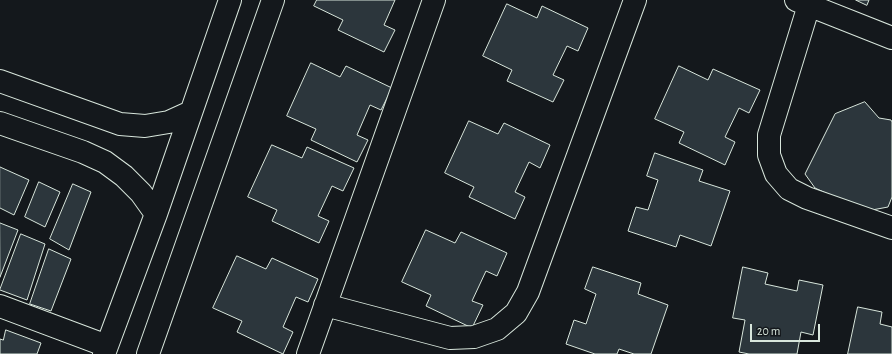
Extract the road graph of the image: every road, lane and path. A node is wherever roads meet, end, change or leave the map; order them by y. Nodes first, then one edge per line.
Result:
1 (230, 0) edge
2 (273, 0) edge
3 (434, 0) edge
4 (635, 0) edge
5 (802, 3) edge
6 (892, 38) edge
7 (0, 81) edge
8 (191, 112) junction
9 (0, 123) edge
10 (156, 214) junction
11 (892, 228) edge
12 (325, 305) junction
13 (0, 306) edge
14 (105, 350) edge
15 (148, 354) edge
16 (308, 354) edge

1 - 8 street
2 - 15 street
3 - 12 street
4 - 12 street
5 - 6 street
5 - 11 street
7 - 8 street
8 - 10 street
9 - 10 street
10 - 14 street
12 - 16 street
13 - 14 street

